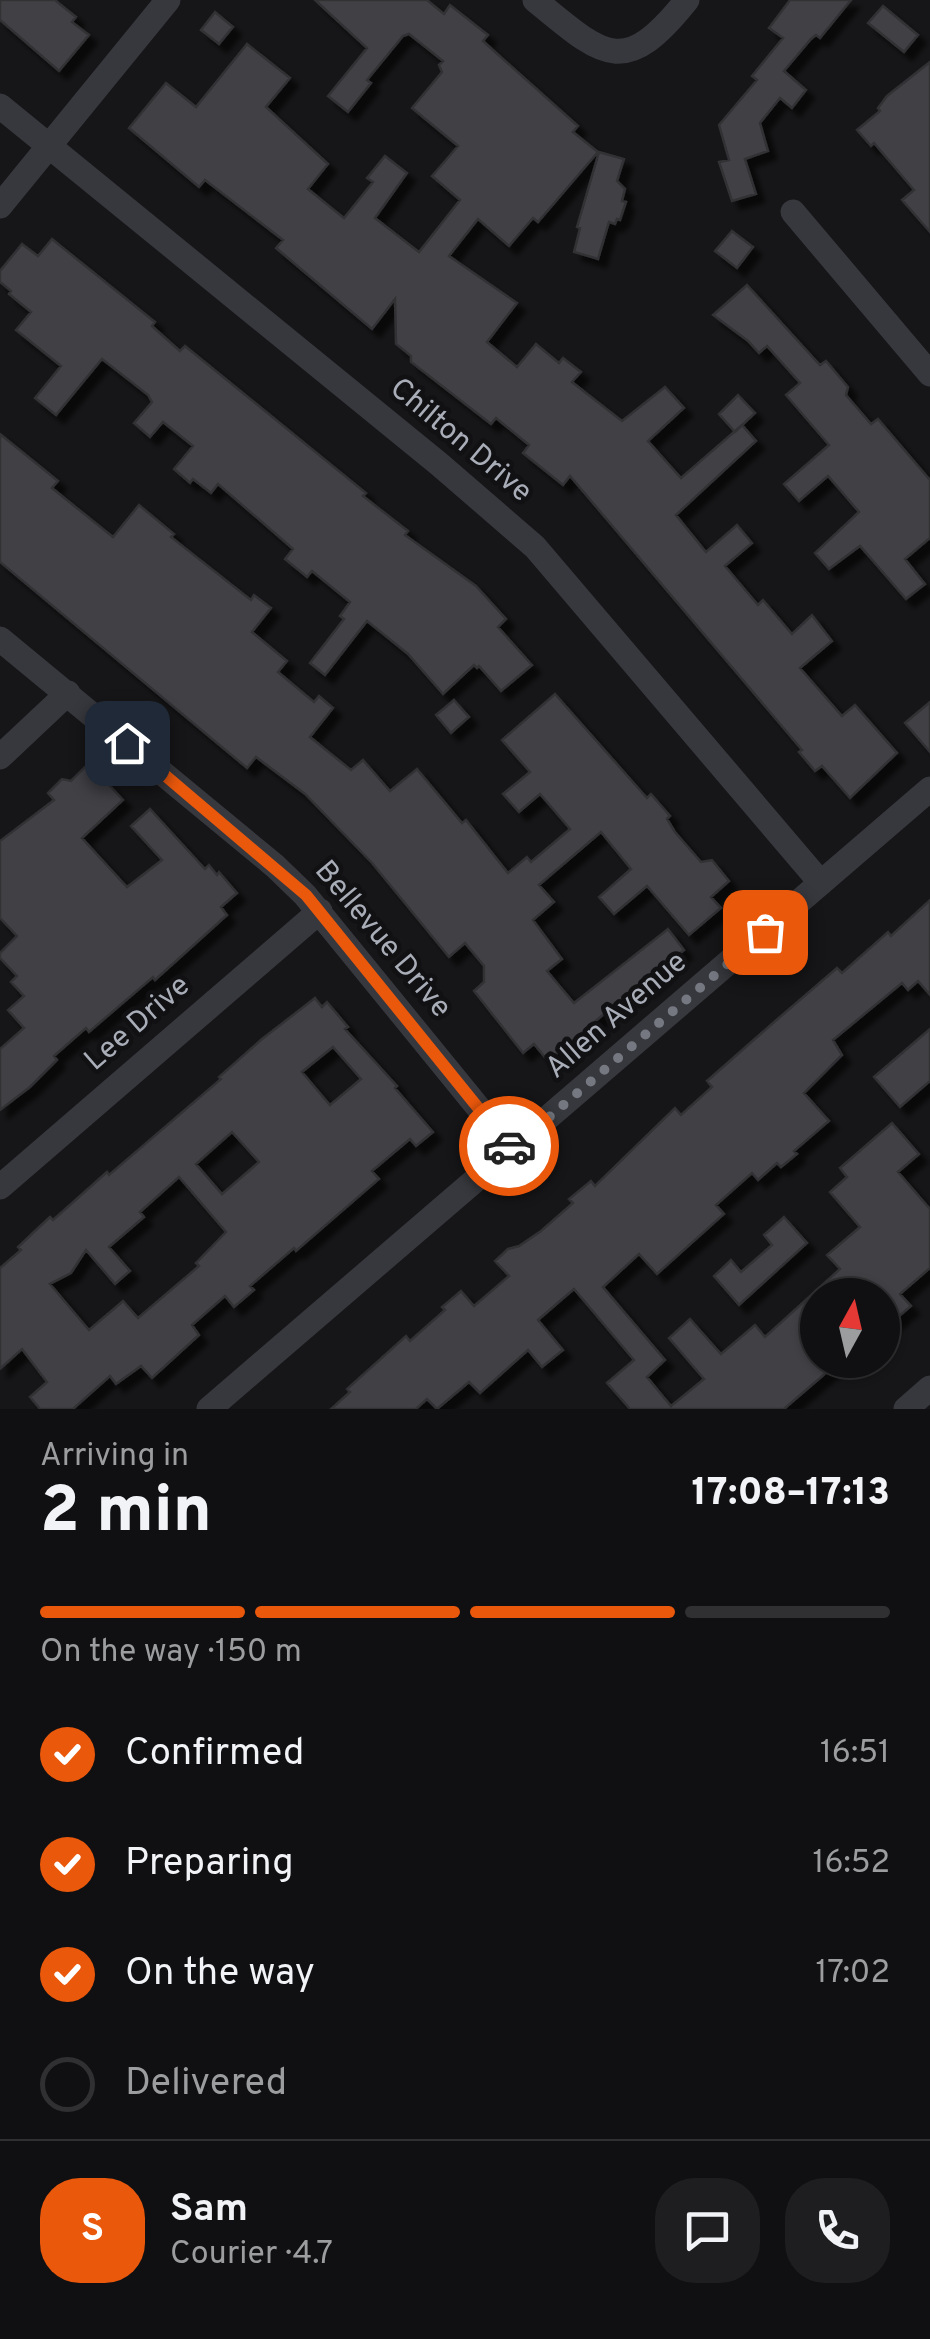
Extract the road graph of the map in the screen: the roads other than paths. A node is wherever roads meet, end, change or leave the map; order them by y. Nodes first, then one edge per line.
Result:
1 (168, 0) edge
2 (536, 0) edge
3 (688, 0) edge
4 (0, 106) edge
5 (50, 146) junction
6 (0, 206) edge
7 (793, 212) dead end
8 (930, 374) edge
9 (0, 639) edge
10 (68, 693) junction
11 (0, 757) edge
12 (930, 789) edge
13 (821, 884) junction
14 (320, 911) junction
15 (512, 1149) junction
16 (0, 1186) edge
17 (930, 1388) edge
18 (209, 1409) edge
19 (906, 1409) edge

1 - 5 street
2 - 3 street
4 - 5 street, Chilton Drive
5 - 6 street
5 - 13 street, Chilton Drive
7 - 8 street
9 - 10 street, Bellevue Drive
10 - 11 street
10 - 14 street, Bellevue Drive
12 - 13 street, Allen Avenue
13 - 15 street, Allen Avenue
14 - 15 street, Bellevue Drive
14 - 16 street, Lee Drive
15 - 18 street, Allen Avenue
17 - 19 street

